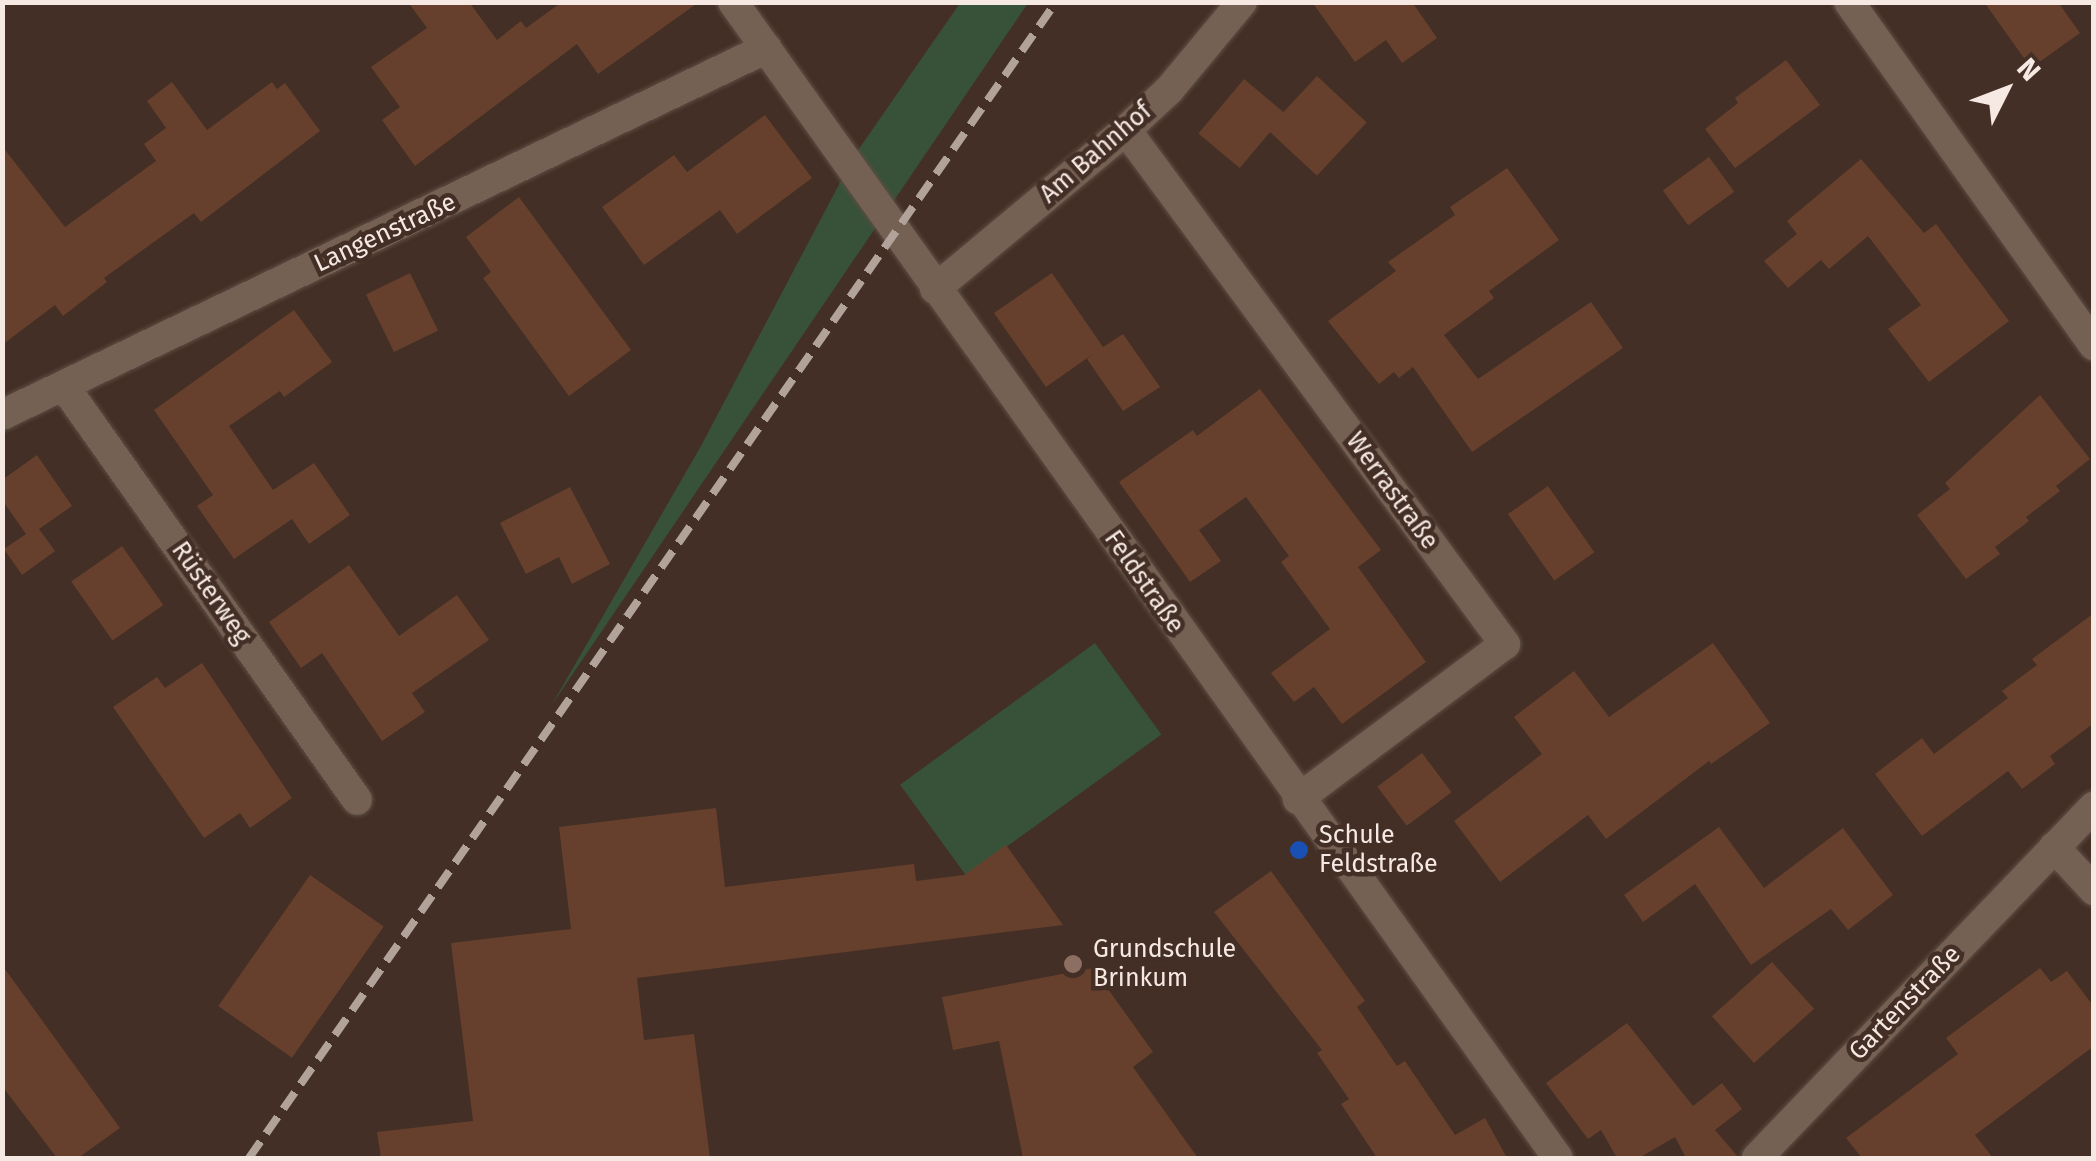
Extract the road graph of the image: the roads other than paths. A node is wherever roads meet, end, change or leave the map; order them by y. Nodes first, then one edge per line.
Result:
1 (734, 2) edge
2 (1242, 2) edge
3 (1849, 2) edge
4 (767, 48) junction
5 (1126, 130) junction
6 (936, 289) junction
7 (2094, 345) edge
8 (64, 386) junction
9 (2, 415) edge
10 (1298, 799) junction
11 (357, 800) dead end
12 (2094, 806) edge
13 (2054, 847) junction
14 (2094, 890) edge
15 (1558, 1158) edge
16 (1757, 1158) edge

1 - 4 street, Feldstraße
2 - 5 street, Am Bahnhof
3 - 7 street
4 - 6 street, Feldstraße
4 - 8 street, Langenstraße
5 - 6 street, Am Bahnhof
5 - 10 street, Werrastraße
6 - 10 street, Feldstraße
8 - 9 street, Langenstraße
8 - 11 street, Rüsterweg
10 - 15 street, Feldstraße
12 - 13 street, Gartenstraße
13 - 14 street
13 - 16 street, Gartenstraße

